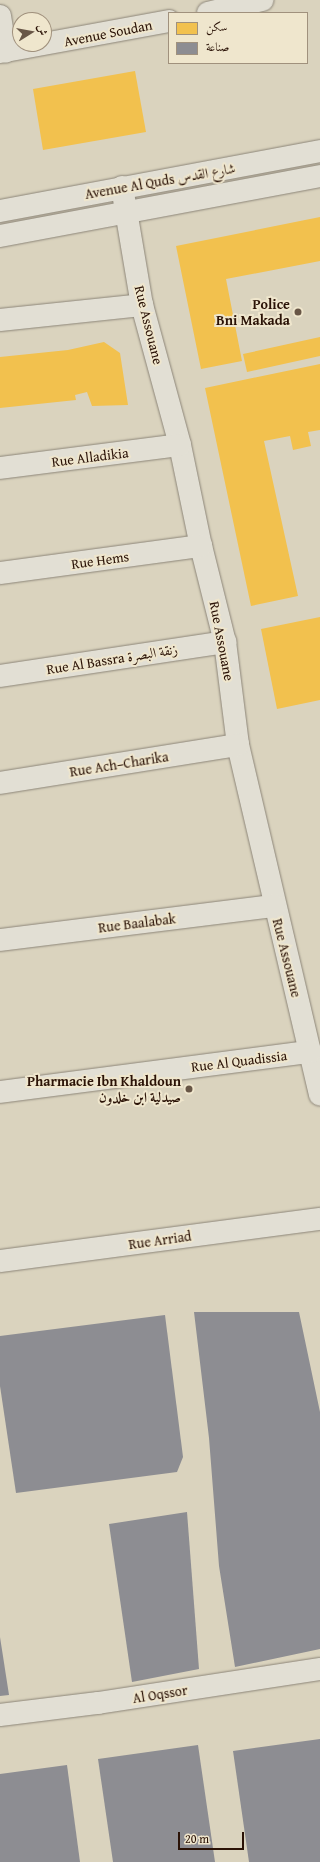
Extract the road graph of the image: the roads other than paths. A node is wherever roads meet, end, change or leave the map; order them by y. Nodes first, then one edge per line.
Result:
1 (199, 0) edge
2 (262, 0) edge
3 (202, 12) edge
4 (212, 12) edge
5 (0, 16) edge
6 (168, 21) edge
7 (3, 52) edge
8 (320, 151) edge
9 (320, 176) edge
10 (122, 187) junction
11 (0, 211) edge
12 (126, 212) junction
13 (0, 236) edge
14 (142, 305) junction
15 (0, 320) edge
16 (180, 445) junction
17 (0, 468) edge
18 (201, 546) junction
19 (0, 573) edge
20 (224, 642) junction
21 (0, 676) edge
22 (238, 745) junction
23 (0, 783) edge
24 (274, 906) junction
25 (0, 940) edge
26 (310, 1052) junction
27 (0, 1092) edge
28 (320, 1094) edge
29 (320, 1219) edge
30 (0, 1261) edge
31 (320, 1669) edge
32 (0, 1715) edge

1 - 3 street
2 - 4 street
5 - 7 street
6 - 7 street, Avenue Soudan
8 - 10 street, Avenue Al Quds شارع القدس
9 - 12 street, Avenue Al Quds شارع القدس
10 - 11 street, Avenue Al Quds شارع القدس
10 - 12 street, Rue Assouane
12 - 13 street, Avenue Al Quds شارع القدس
12 - 14 street, Rue Assouane
14 - 15 street
14 - 16 street, Rue Assouane
16 - 17 street, Rue Alladikia
16 - 18 street, Rue Assouane
18 - 19 street, Rue Hems
18 - 20 street, Rue Assouane
20 - 21 street, Rue Al Bassra زنقة البصرة
20 - 22 street, Rue Assouane
22 - 23 street, Rue Ach–Charika
22 - 24 street, Rue Assouane
24 - 25 street, Rue Baalabak
24 - 26 street, Rue Assouane
26 - 27 street, Rue Al Quadissia
26 - 28 street, Rue Assouane
29 - 30 street, Rue Arriad
31 - 32 street, Al Oqssor

